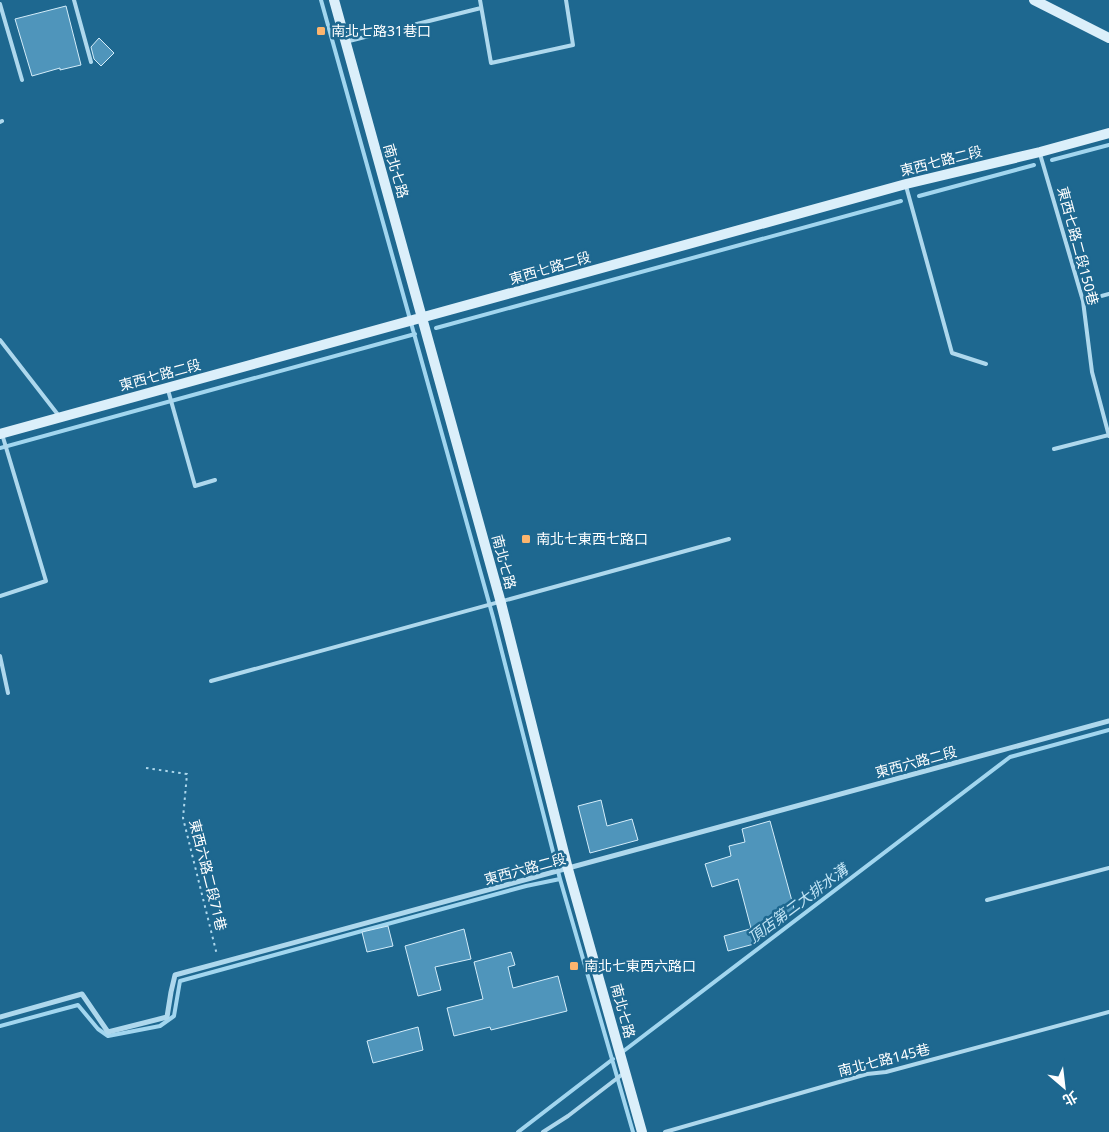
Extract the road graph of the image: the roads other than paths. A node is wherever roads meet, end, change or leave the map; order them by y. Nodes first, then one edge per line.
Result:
1 (74, 0) edge
2 (334, 0) edge
3 (480, 0) edge
4 (566, 0) edge
5 (1034, 0) edge
6 (0, 4) edge
7 (482, 8) junction
8 (1109, 38) edge
9 (345, 42) junction
10 (91, 62) dead end
11 (22, 80) dead end
12 (1109, 133) edge
13 (1040, 152) junction
14 (906, 184) junction
15 (1109, 294) edge
16 (1083, 301) junction
17 (422, 318) junction
18 (0, 340) edge
19 (986, 364) dead end
20 (167, 388) junction
21 (60, 417) junction
22 (1, 434) edge
23 (1109, 436) edge
24 (1054, 449) dead end
25 (216, 480) dead end
26 (729, 539) dead end
27 (0, 596) edge
28 (501, 603) junction
29 (0, 656) edge
30 (210, 681) dead end
31 (8, 693) dead end
32 (1109, 720) edge
33 (1109, 868) edge
34 (568, 869) junction
35 (987, 900) dead end
36 (1109, 1012) edge
37 (0, 1017) edge
38 (626, 1071) junction
39 (543, 1132) edge
40 (642, 1132) edge
41 (665, 1132) edge

1 - 10 lane
2 - 9 street, 南北七路
3 - 7 lane
4 - 7 lane
5 - 8 street
6 - 11 lane
7 - 9 lane
9 - 17 street, 南北七路
12 - 13 street, 東西七路二段
13 - 14 street, 東西七路二段
13 - 16 lane, 東西七路二段150巷
14 - 17 street, 東西七路二段
14 - 19 lane
15 - 16 lane
16 - 23 lane, 東西七路二段150巷
17 - 20 street, 東西七路二段
17 - 28 street, 南北七路
18 - 21 lane
20 - 21 street, 東西七路二段
20 - 25 lane
21 - 22 street, 東西七路二段
22 - 27 lane
23 - 24 lane, 東西七路二段150巷
26 - 28 lane
28 - 30 lane
28 - 34 street, 南北七路
29 - 31 lane
32 - 34 street, 東西六路二段
33 - 35 lane
34 - 37 street, 東西六路二段
34 - 38 street, 南北七路
36 - 41 lane, 南北七路145巷
38 - 39 lane
38 - 40 street, 南北七路

